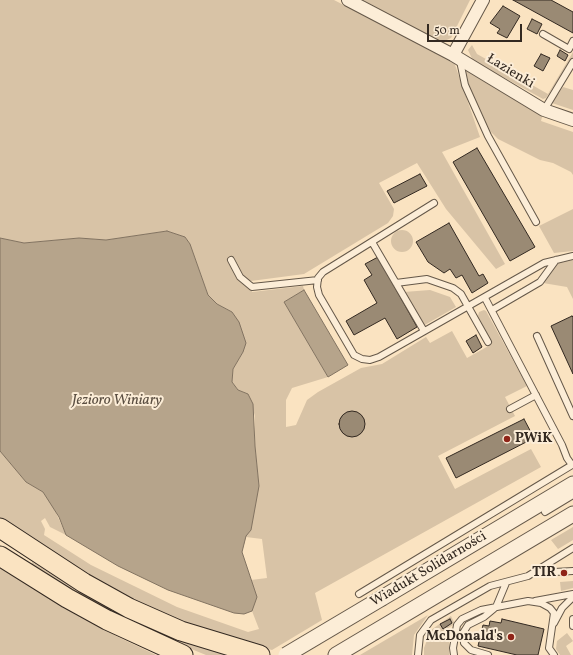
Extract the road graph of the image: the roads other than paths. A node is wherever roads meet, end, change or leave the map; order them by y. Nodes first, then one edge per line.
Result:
1 (348, 0) edge
2 (483, 0) edge
3 (542, 34) dead end
4 (573, 41) edge
5 (456, 57) junction
6 (573, 62) edge
7 (544, 110) junction
8 (573, 120) edge
9 (434, 203) dead end
10 (536, 222) dead end
11 (372, 242) junction
12 (573, 256) edge
13 (231, 260) dead end
14 (556, 260) junction
15 (318, 280) junction
16 (396, 283) junction
17 (485, 298) junction
18 (468, 307) junction
19 (492, 310) junction
20 (424, 331) junction
21 (537, 336) dead end
22 (488, 342) dead end
23 (536, 395) junction
24 (510, 409) dead end
25 (573, 416) edge
26 (572, 465) edge
27 (573, 484) edge
28 (573, 495) edge
29 (545, 512) dead end
30 (573, 514) edge
31 (0, 528) edge
32 (573, 548) edge
33 (0, 556) edge
34 (573, 570) edge
35 (534, 573) junction
36 (506, 583) junction
37 (359, 594) dead end
38 (573, 595) edge
39 (528, 602) junction
40 (496, 607) junction
41 (573, 619) edge
42 (553, 625) junction
43 (573, 626) edge
44 (550, 648) junction
45 (183, 655) edge
46 (260, 655) edge
47 (286, 655) edge
48 (336, 655) edge
49 (418, 655) edge
50 (454, 655) edge
51 (488, 655) edge
52 (547, 655) edge
53 (554, 655) edge

1 - 5 street, Łazienki
2 - 5 street
3 - 4 lane
5 - 7 street, Łazienki
5 - 10 lane
6 - 7 lane
7 - 8 street, Łazienki
9 - 11 lane
11 - 15 lane
11 - 16 lane
12 - 14 lane
13 - 15 lane
14 - 17 lane
14 - 19 lane
15 - 20 lane
16 - 18 lane
16 - 20 lane
17 - 18 lane
17 - 19 lane
18 - 20 lane
18 - 22 lane
19 - 23 lane
21 - 25 lane
23 - 24 lane
23 - 26 lane
26 - 37 lane
27 - 47 street, Wiadukt Solidarności, bridge
28 - 29 lane
30 - 48 street, Wiadukt Solidarności
31 - 46 main road
32 - 35 lane
33 - 45 main road
34 - 35 lane
35 - 36 lane
36 - 40 lane
36 - 49 lane
38 - 39 lane
38 - 42 lane
39 - 40 lane
39 - 42 lane
40 - 50 lane
40 - 51 lane
41 - 43 lane
42 - 44 lane
44 - 52 lane
44 - 53 lane

